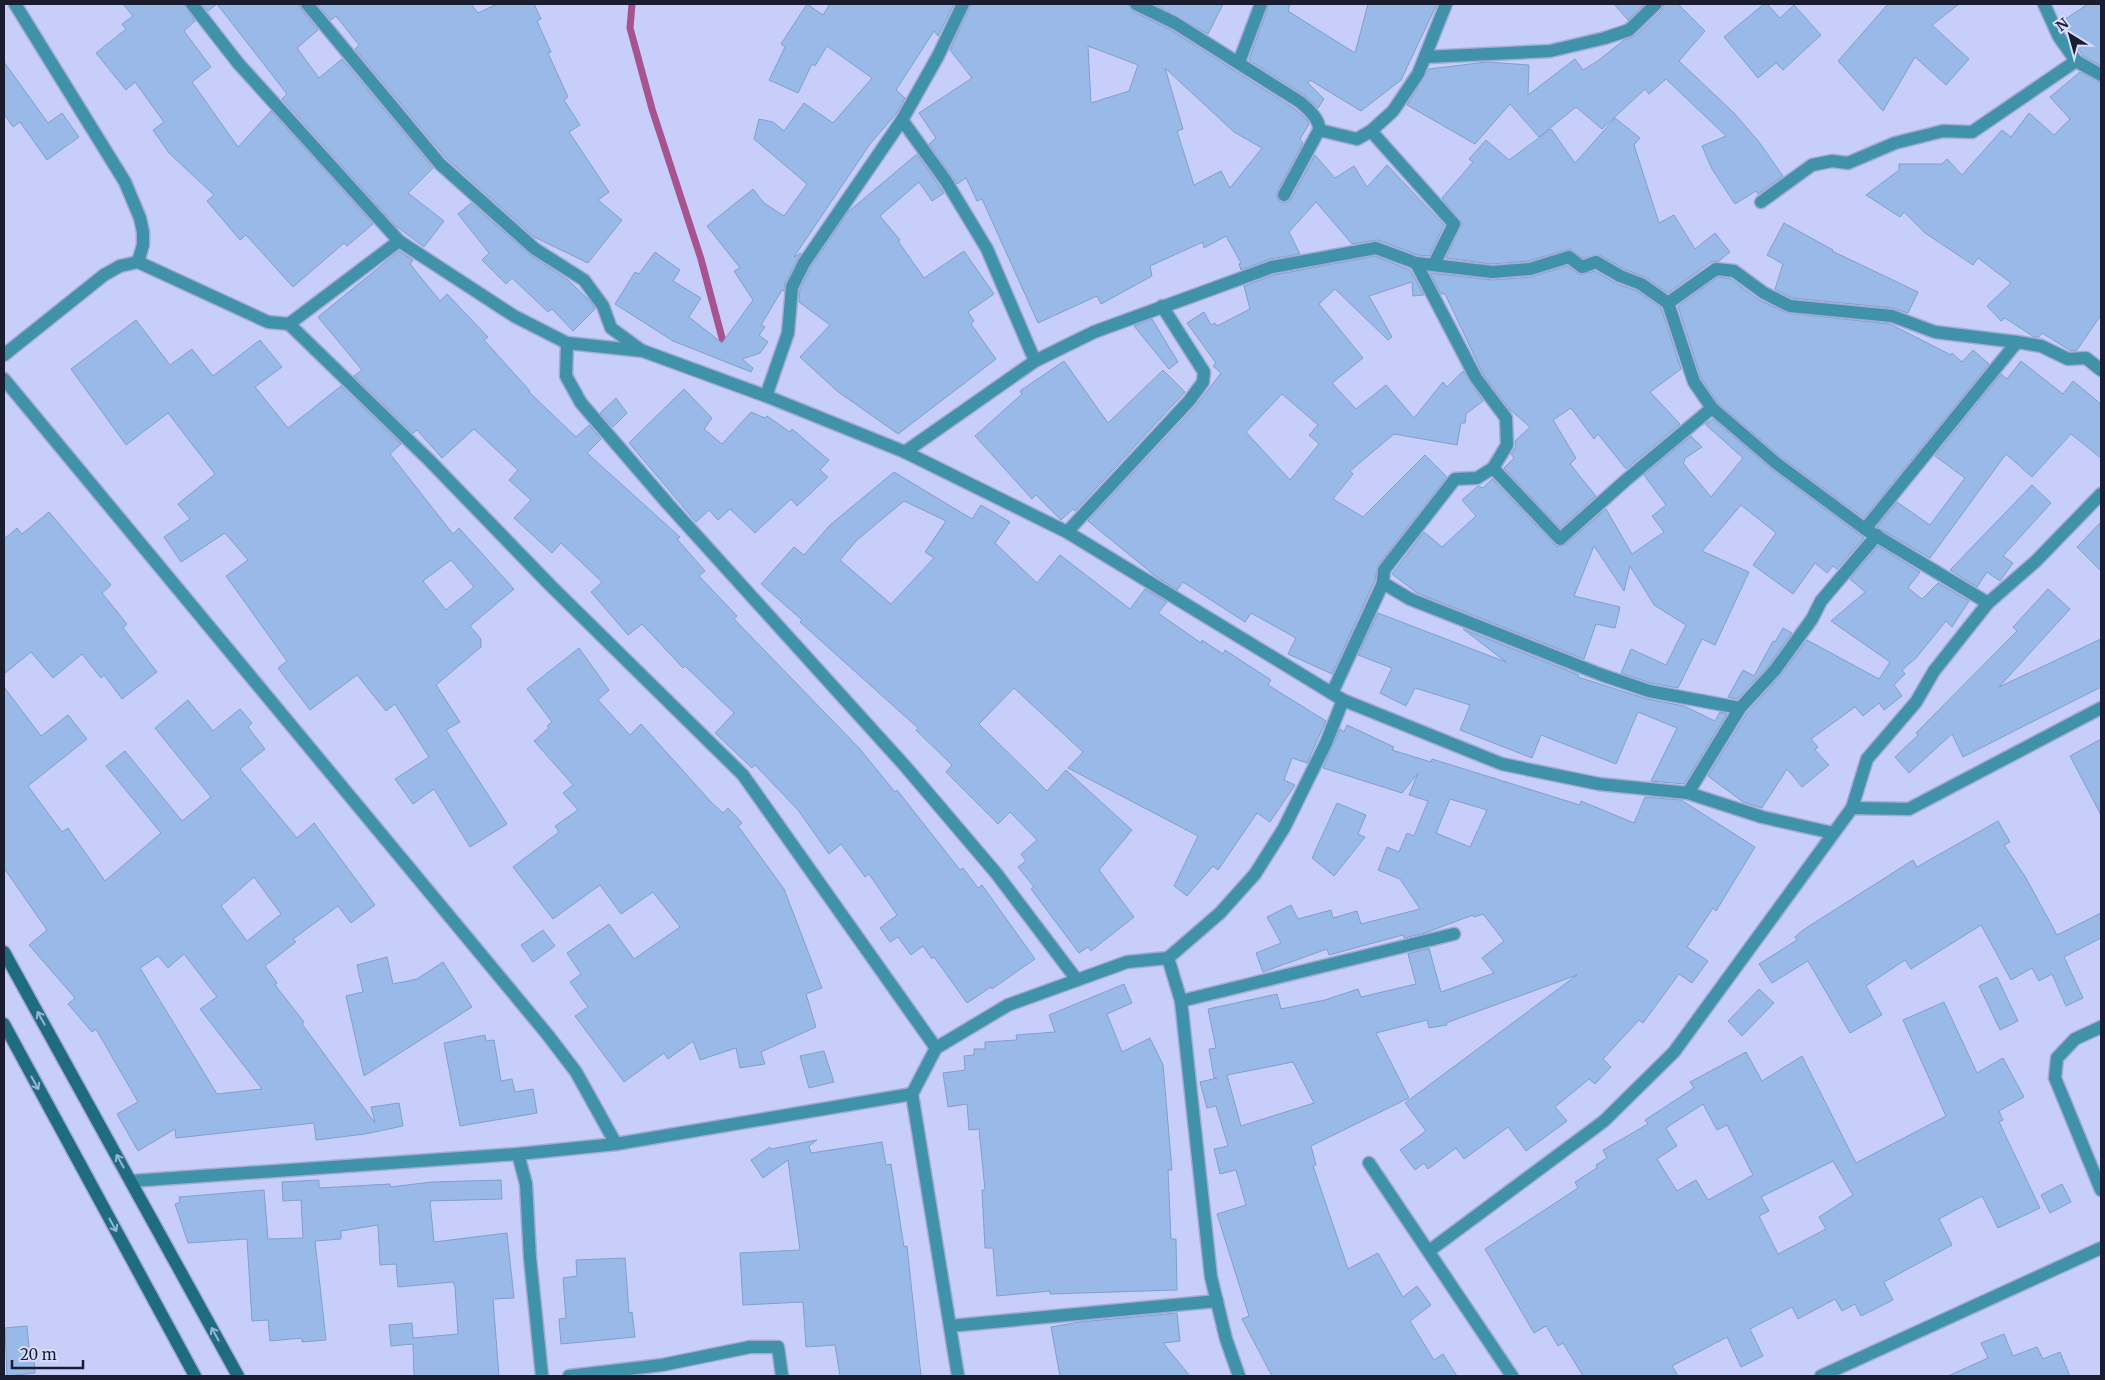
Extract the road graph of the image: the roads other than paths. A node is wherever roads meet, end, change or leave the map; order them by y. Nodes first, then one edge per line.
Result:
1 (15, 4) edge
2 (192, 4) edge
3 (307, 4) edge
4 (963, 4) edge
5 (1136, 4) edge
6 (1261, 4) edge
7 (1446, 4) edge
8 (1656, 4) edge
9 (2044, 4) edge
10 (1426, 56) junction
11 (2076, 60) junction
12 (1239, 62) junction
13 (2101, 75) edge
14 (902, 120) junction
15 (1319, 130) junction
16 (1372, 131) junction
17 (1284, 195) dead end
18 (1761, 202) dead end
19 (399, 241) junction
20 (138, 262) junction
21 (1416, 263) junction
22 (1434, 264) junction
23 (1668, 303) junction
24 (1162, 306) junction
25 (289, 324) junction
26 (2017, 342) junction
27 (567, 343) junction
28 (643, 351) junction
29 (4, 355) edge
30 (1035, 361) junction
31 (2101, 370) edge
32 (4, 379) edge
33 (766, 396) junction
34 (1712, 408) junction
35 (905, 452) junction
36 (1493, 468) junction
37 (2101, 494) edge
38 (1067, 532) junction
39 (1871, 532) junction
40 (1383, 583) junction
41 (1988, 603) junction
42 (1332, 693) junction
43 (1343, 700) junction
44 (1740, 708) junction
45 (2101, 708) edge
46 (1688, 793) junction
47 (1852, 808) junction
48 (1834, 833) junction
49 (1454, 934) dead end
50 (4, 952) edge
51 (1168, 958) junction
52 (1077, 980) junction
53 (1181, 1001) junction
54 (4, 1024) edge
55 (2101, 1027) edge
56 (936, 1048) junction
57 (912, 1094) junction
58 (616, 1144) junction
59 (518, 1154) junction
60 (1369, 1163) dead end
61 (131, 1180) junction
62 (2101, 1190) edge
63 (2101, 1248) edge
64 (1429, 1251) junction
65 (1217, 1302) junction
66 (950, 1326) junction
67 (196, 1376) edge
68 (238, 1376) edge
69 (542, 1376) edge
70 (569, 1376) edge
71 (782, 1376) edge
72 (958, 1376) edge
73 (1239, 1376) edge
74 (1512, 1376) edge
75 (1821, 1376) edge

1 - 20 street
2 - 19 street
3 - 28 street
4 - 14 street
5 - 12 street
6 - 12 street
7 - 10 street
8 - 10 street
9 - 11 street
10 - 16 street
11 - 13 street
11 - 18 street
12 - 15 street
14 - 30 street
14 - 33 street
15 - 16 street
15 - 17 street
16 - 22 street
19 - 25 street
19 - 27 street
20 - 25 street
20 - 29 street
21 - 22 street
21 - 24 street
21 - 36 street
22 - 23 street
23 - 26 street
23 - 34 street
24 - 30 street
24 - 38 street
25 - 56 street
26 - 31 street
26 - 39 street
27 - 28 street
27 - 52 street
28 - 33 street
30 - 35 street
32 - 58 street
33 - 35 street
34 - 36 street
34 - 39 street
35 - 38 street
36 - 40 street
37 - 41 street
38 - 42 street
39 - 41 street
39 - 44 street
40 - 42 street
40 - 44 street
41 - 47 street
42 - 43 street
43 - 46 street
43 - 51 street
44 - 46 street
45 - 47 street
46 - 48 street
47 - 48 street
48 - 64 street
49 - 53 street
61 -> 50 main road
51 - 52 street
51 - 53 street
52 - 56 street
53 - 65 street
54 -> 67 main road
55 - 62 street
56 - 57 street
57 - 58 street
57 - 66 street
58 - 59 street
59 - 61 street
59 - 69 street
60 - 64 street
68 -> 61 main road
63 - 75 street
64 - 74 street
65 - 66 street
65 - 73 street
66 - 72 street
70 - 71 street

